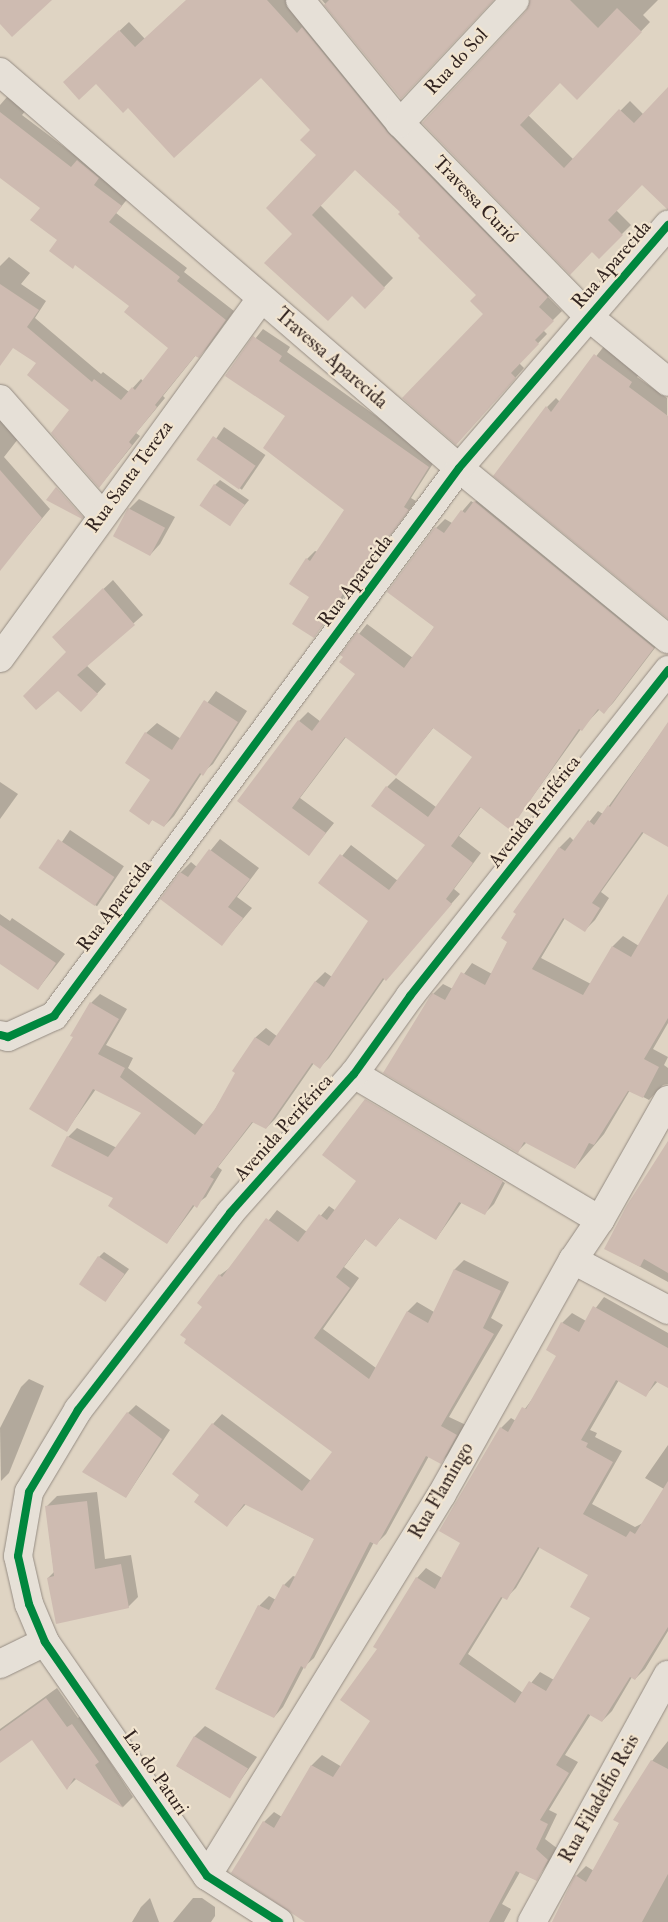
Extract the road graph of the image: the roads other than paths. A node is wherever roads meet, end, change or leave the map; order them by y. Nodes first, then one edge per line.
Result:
1 (300, 0) edge
2 (515, 0) edge
3 (0, 72) edge
4 (400, 123) junction
5 (668, 225) edge
6 (261, 299) junction
7 (589, 316) junction
8 (668, 382) edge
9 (0, 399) edge
10 (460, 468) junction
11 (102, 515) junction
12 (668, 639) edge
13 (0, 658) edge
14 (668, 670) edge
15 (0, 1034) edge
16 (354, 1074) junction
17 (668, 1100) edge
18 (600, 1220) junction
19 (573, 1260) junction
20 (668, 1310) edge
21 (45, 1642) junction
22 (0, 1664) edge
23 (668, 1675) edge
24 (207, 1876) junction
25 (249, 1915) edge
26 (279, 1922) edge
27 (532, 1922) edge

1 - 4 street, Travessa Curió
2 - 4 street, Rua do Sol
3 - 6 street, Travessa Aparecida
4 - 7 street, Travessa Curió
5 - 7 street, Rua Aparecida
6 - 10 street, Travessa Aparecida
6 - 11 street, Rua Santa Tereza
7 - 8 street, Travessa Curió
7 - 10 street, Rua Aparecida
9 - 11 street
10 - 12 street, Travessa Aparecida
10 - 15 street, Rua Aparecida
11 - 13 street, Rua Santa Tereza
14 - 16 street, Avenida Periférica
16 - 18 street
16 - 21 street, Avenida Periférica
17 - 18 street, Rua Flamingo
18 - 19 street, Rua Flamingo
19 - 20 street
19 - 24 street, Rua Flamingo
21 - 22 street
21 - 24 street, La. do Paturi
23 - 27 street, Rua Filadelfio Reis
24 - 25 street, La. do Paturi
25 - 26 street, La. do Paturi

